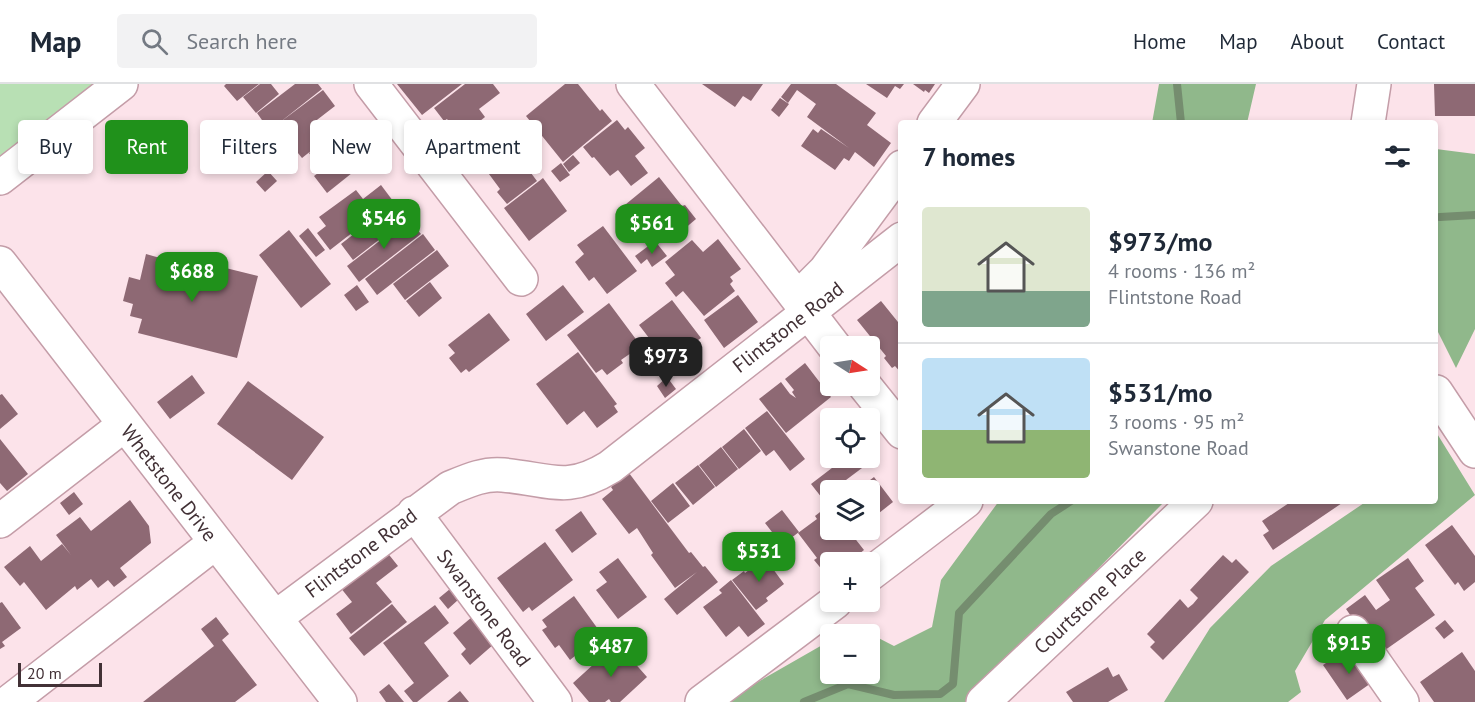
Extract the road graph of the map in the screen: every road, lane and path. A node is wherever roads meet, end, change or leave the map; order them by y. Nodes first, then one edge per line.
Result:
1 (122, 84) edge
2 (371, 84) edge
3 (633, 84) edge
4 (963, 84) edge
5 (1374, 84) edge
6 (936, 120) edge
7 (1368, 120) edge
8 (898, 172) edge
9 (0, 178) edge
10 (898, 242) edge
11 (0, 263) edge
12 (521, 279) dead end
13 (802, 305) junction
14 (826, 336) edge
15 (1438, 395) edge
16 (873, 396) edge
17 (124, 425) junction
18 (898, 427) edge
19 (1475, 451) edge
20 (959, 504) edge
21 (1193, 504) edge
22 (414, 513) junction
23 (0, 521) edge
24 (216, 542) junction
25 (880, 566) edge
26 (822, 612) edge
27 (275, 618) junction
28 (1353, 632) dead end
29 (1389, 656) dead end
30 (9, 702) edge
31 (340, 702) edge
32 (555, 702) edge
33 (702, 702) edge
34 (983, 702) edge
35 (1402, 702) edge
36 (1420, 702) edge

1 - 9 street
2 - 12 street
3 - 13 street
4 - 6 street
5 - 7 street
8 - 13 street, Flintstone Road
10 - 13 street, Flintstone Road
11 - 17 street, Whetstone Drive
13 - 14 street
13 - 22 street, Flintstone Road
15 - 19 street
16 - 18 street
17 - 23 street
17 - 24 street, Whetstone Drive
20 - 25 street
21 - 34 street, Courtstone Place
22 - 27 street, Flintstone Road
22 - 32 street, Swanstone Road
24 - 27 street, Whetstone Drive
24 - 30 street
26 - 33 street
27 - 31 street, Whetstone Drive
28 - 35 street
29 - 36 street

